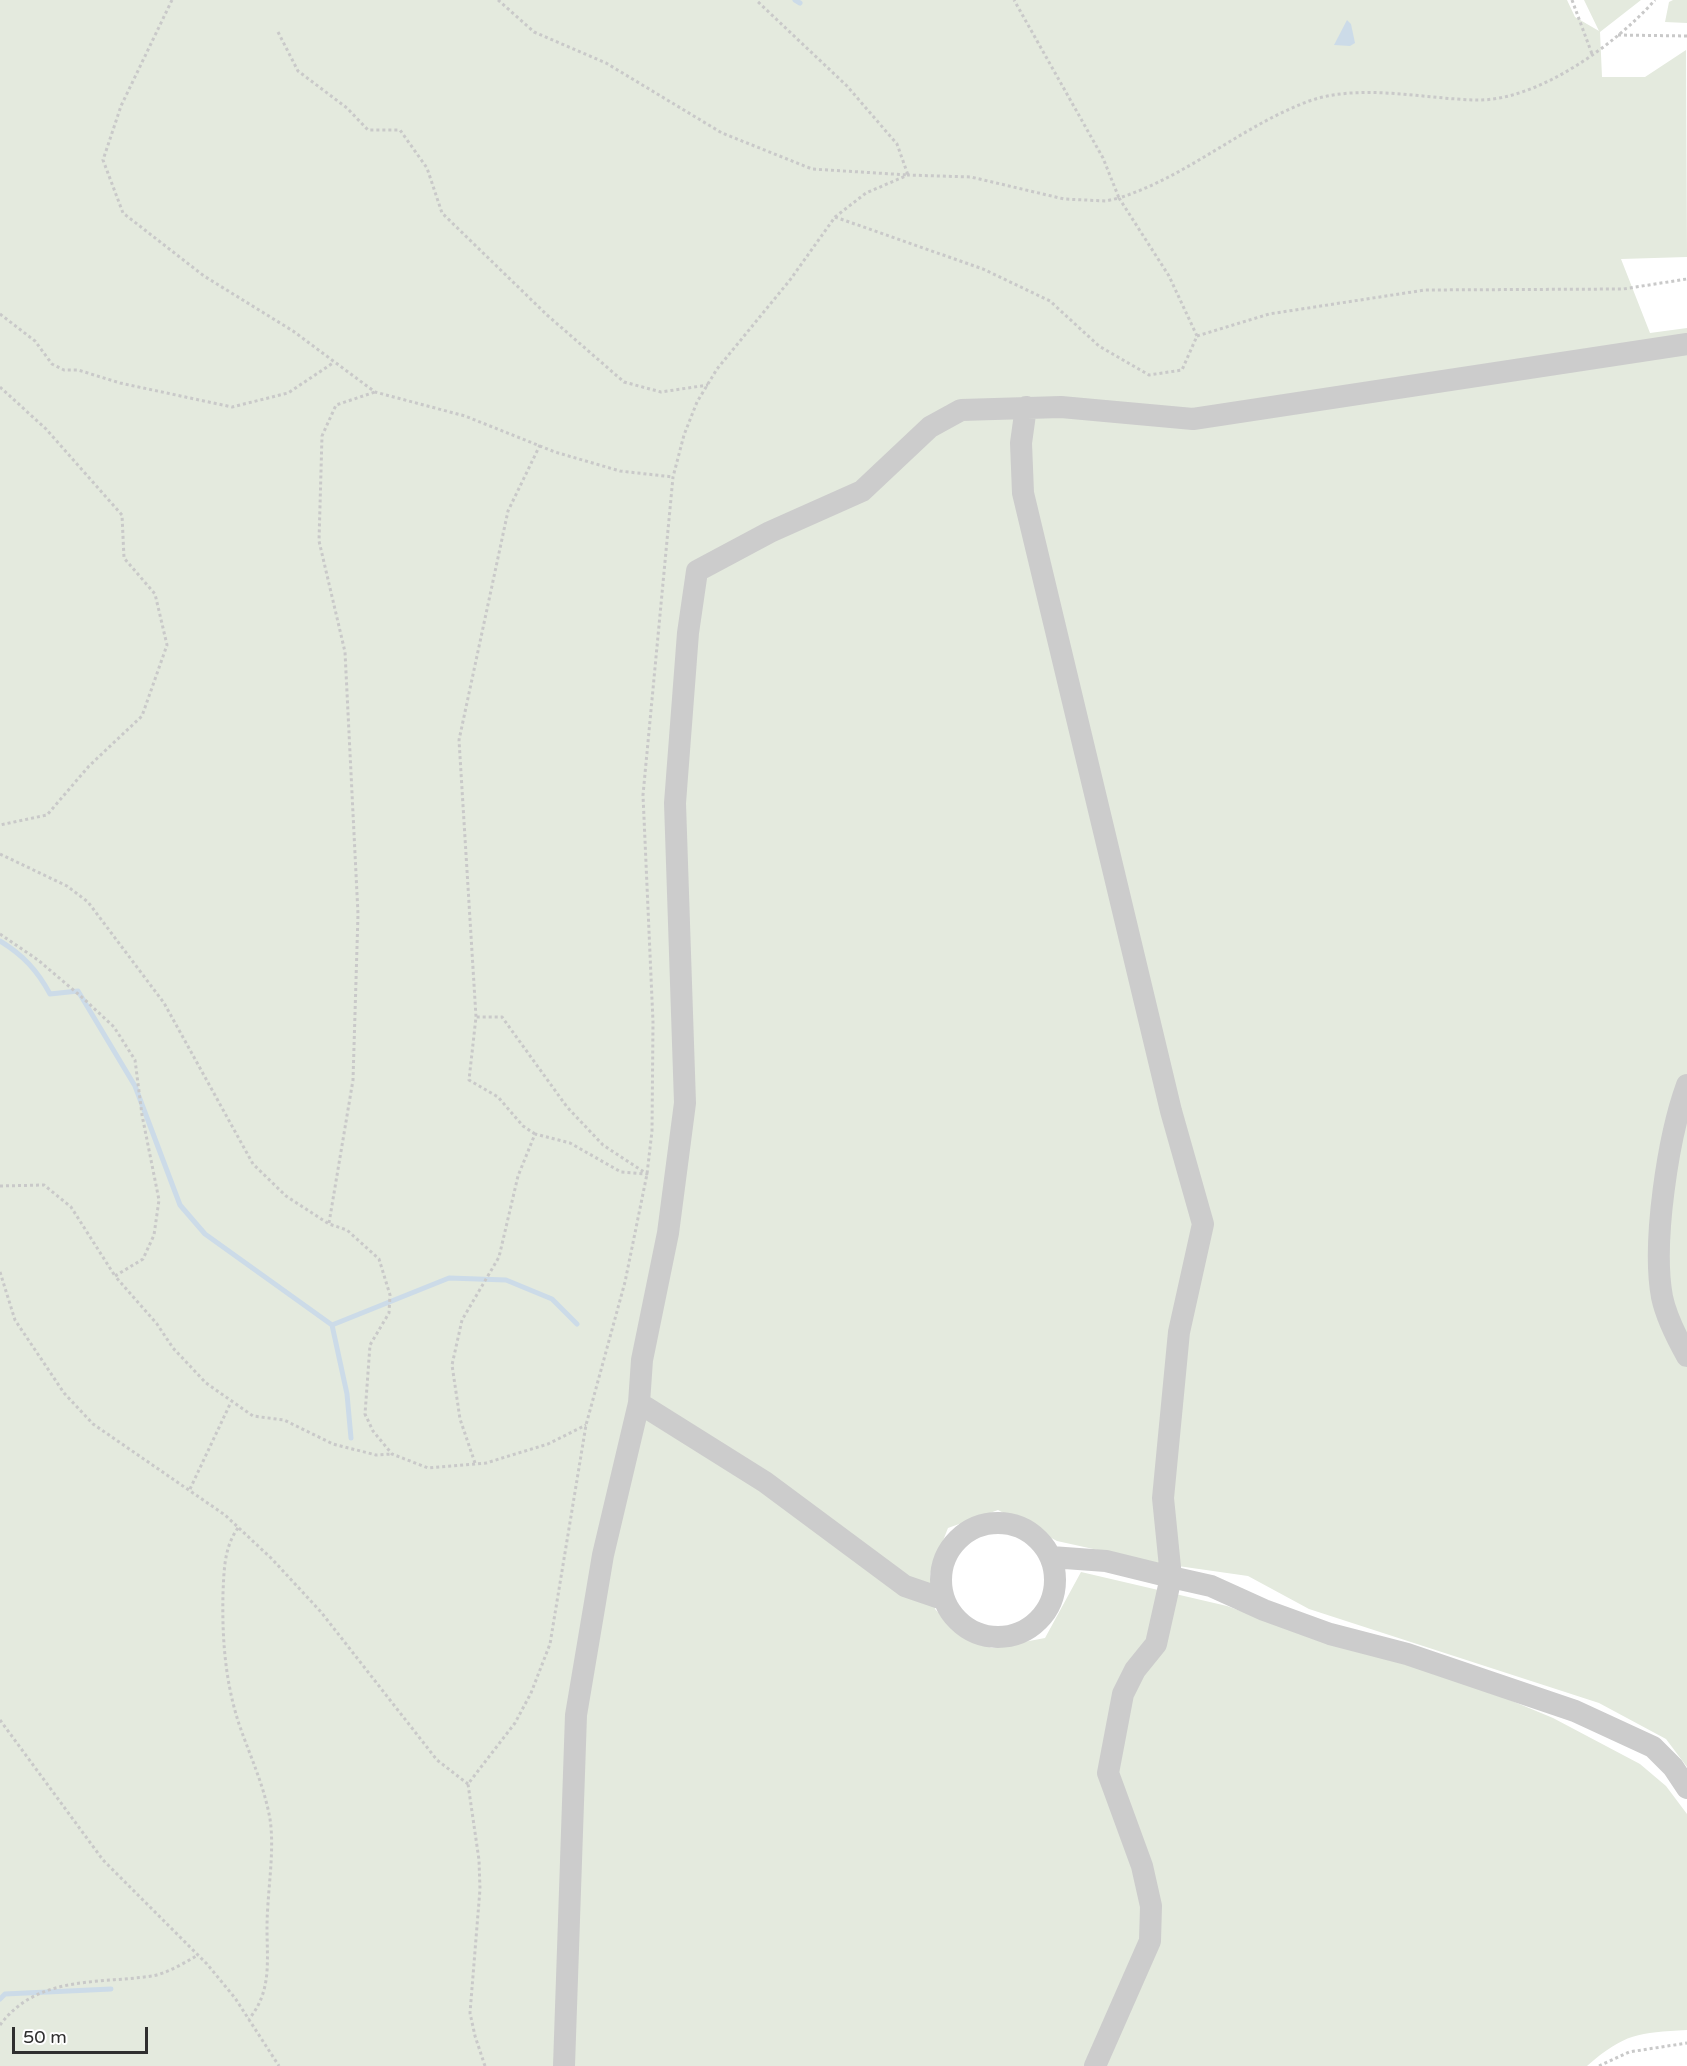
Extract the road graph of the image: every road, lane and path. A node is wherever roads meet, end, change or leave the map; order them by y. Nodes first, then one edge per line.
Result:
1 (172, 0) edge
2 (498, 0) edge
3 (756, 0) edge
4 (1572, 0) edge
5 (1655, 0) edge
6 (278, 32) dead end
7 (1616, 35) junction
8 (1687, 36) edge
9 (1592, 54) junction
10 (835, 217) dead end
11 (1687, 279) edge
12 (0, 314) edge
13 (1197, 336) junction
14 (1687, 344) edge
15 (333, 363) junction
16 (708, 385) dead end
17 (0, 387) edge
18 (375, 392) junction
19 (1026, 407) junction
20 (540, 446) junction
21 (673, 477) dead end
22 (0, 825) edge
23 (0, 854) edge
24 (0, 933) edge
25 (476, 1017) junction
26 (1687, 1085) edge
27 (535, 1134) junction
28 (0, 1186) edge
29 (329, 1224) junction
30 (0, 1272) edge
31 (115, 1276) junction
32 (1687, 1356) edge
33 (232, 1401) junction
34 (639, 1403) junction
35 (586, 1425) dead end
36 (392, 1454) junction
37 (475, 1464) junction
38 (190, 1490) junction
39 (238, 1527) junction
40 (1051, 1557) junction
41 (1171, 1577) junction
42 (943, 1599) junction
43 (0, 1720) edge
44 (468, 1784) dead end
45 (1687, 1788) edge
46 (198, 1955) junction
47 (249, 2019) junction
48 (0, 2025) edge
49 (1687, 2043) edge
50 (279, 2066) edge
51 (564, 2066) edge
52 (1095, 2066) edge
53 (1599, 2066) edge

1 - 15 path
2 - 3 path
4 - 9 path
5 - 7 path
6 - 16 path
7 - 8 path
7 - 9 path
9 - 13 path
10 - 13 path
11 - 13 path
12 - 15 path
14 - 19 lane
15 - 18 path
17 - 22 path
18 - 20 path
18 - 29 path
19 - 34 lane
19 - 41 lane
20 - 21 path
20 - 25 path
23 - 29 path
24 - 31 path
25 - 27 path
25 - 27 path
26 - 32 lane
27 - 37 path
28 - 31 path
29 - 36 path
30 - 38 path
31 - 33 path
33 - 36 path
33 - 38 path
34 - 42 lane
34 - 51 lane
35 - 37 path
36 - 37 path
38 - 39 path
39 - 44 path
39 - 47 path
40 - 41 lane
40 - 42 lane
40 - 42 lane
41 - 45 lane
41 - 52 lane
43 - 46 path
46 - 47 path
46 - 48 path
47 - 50 path
49 - 53 path

